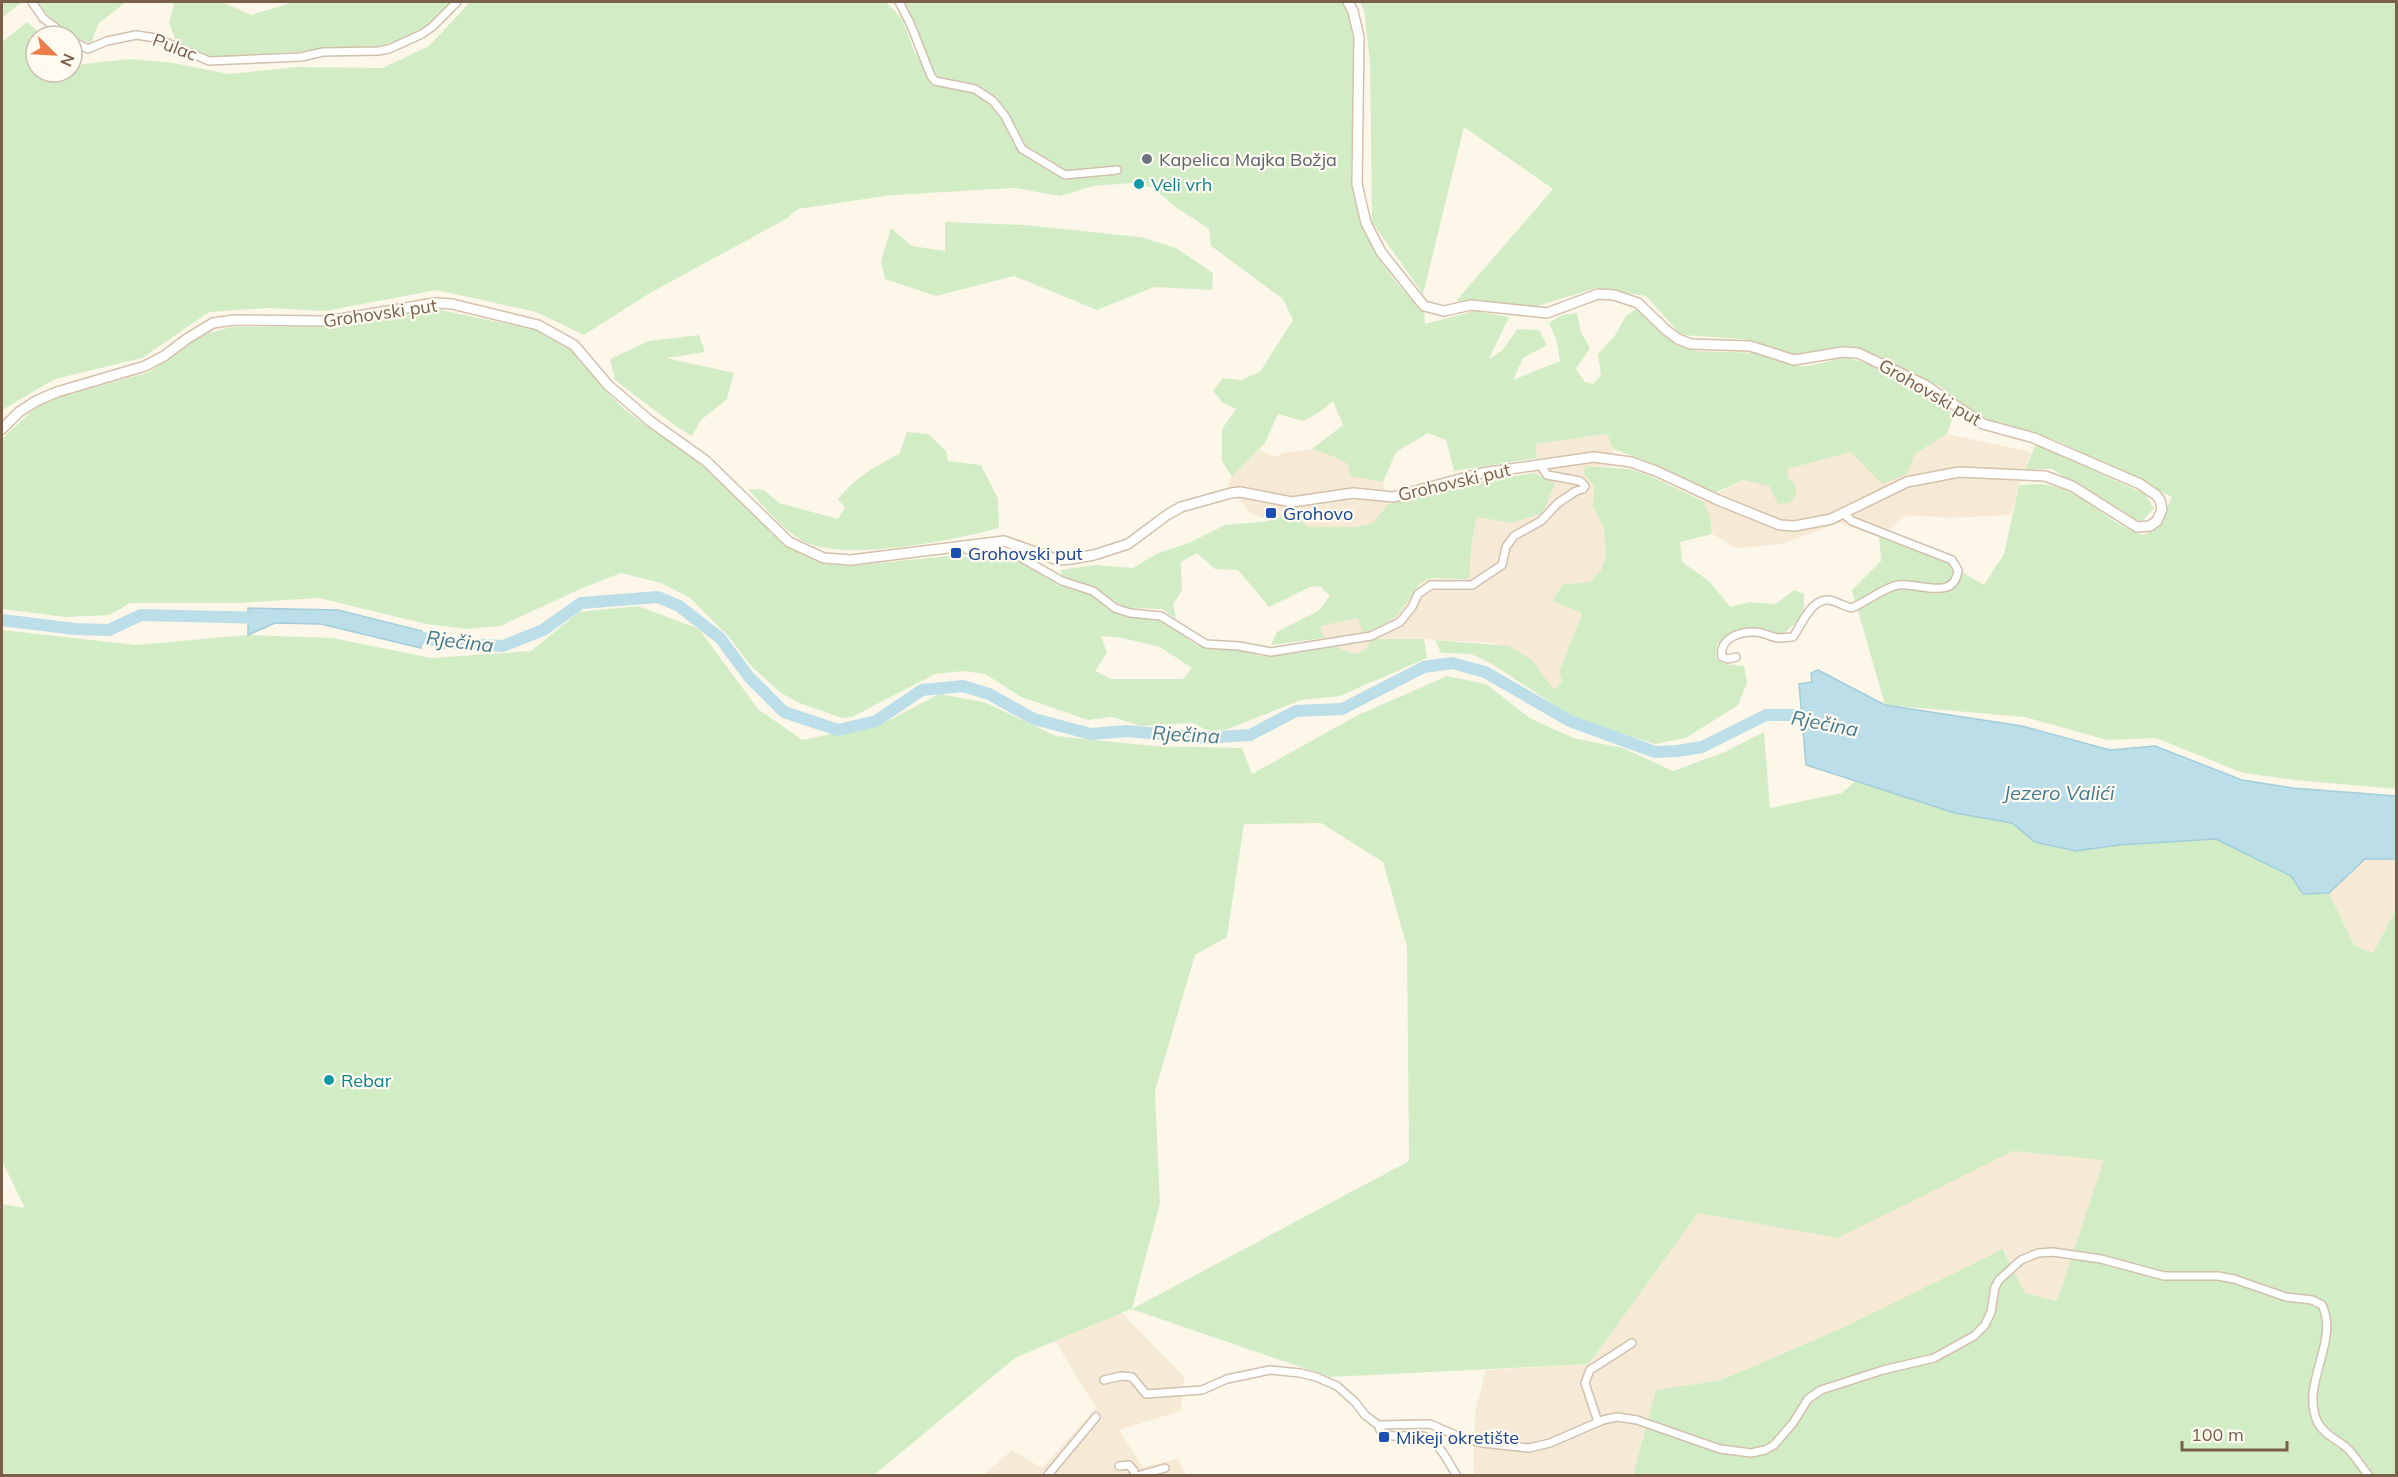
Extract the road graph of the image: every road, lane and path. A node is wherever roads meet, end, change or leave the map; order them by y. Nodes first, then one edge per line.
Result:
1 (32, 2) edge
2 (457, 2) edge
3 (899, 2) edge
4 (1348, 2) edge
5 (51, 24) edge
6 (84, 47) edge
7 (1117, 170) dead end
8 (2, 429) edge
9 (1540, 464) junction
10 (1844, 514) junction
11 (964, 545) junction
12 (1736, 657) dead end
13 (1632, 1343) dead end
14 (1104, 1380) dead end
15 (1096, 1417) dead end
16 (1598, 1422) junction
17 (1378, 1425) junction
18 (1119, 1466) dead end
19 (1165, 1468) dead end
20 (1047, 1476) edge
21 (1136, 1476) edge
22 (1457, 1476) edge
23 (2369, 1476) edge

1 - 5 street
2 - 6 street, Pulac
3 - 7 street
4 - 10 main road, Grohovski put
8 - 11 main road, Grohovski put
9 - 10 main road, Grohovski put
9 - 11 main road, Grohovski put
9 - 11 street
10 - 12 street
13 - 16 street
14 - 17 street
15 - 20 street
16 - 17 street
16 - 23 street
17 - 22 street
18 - 21 street
19 - 21 street

